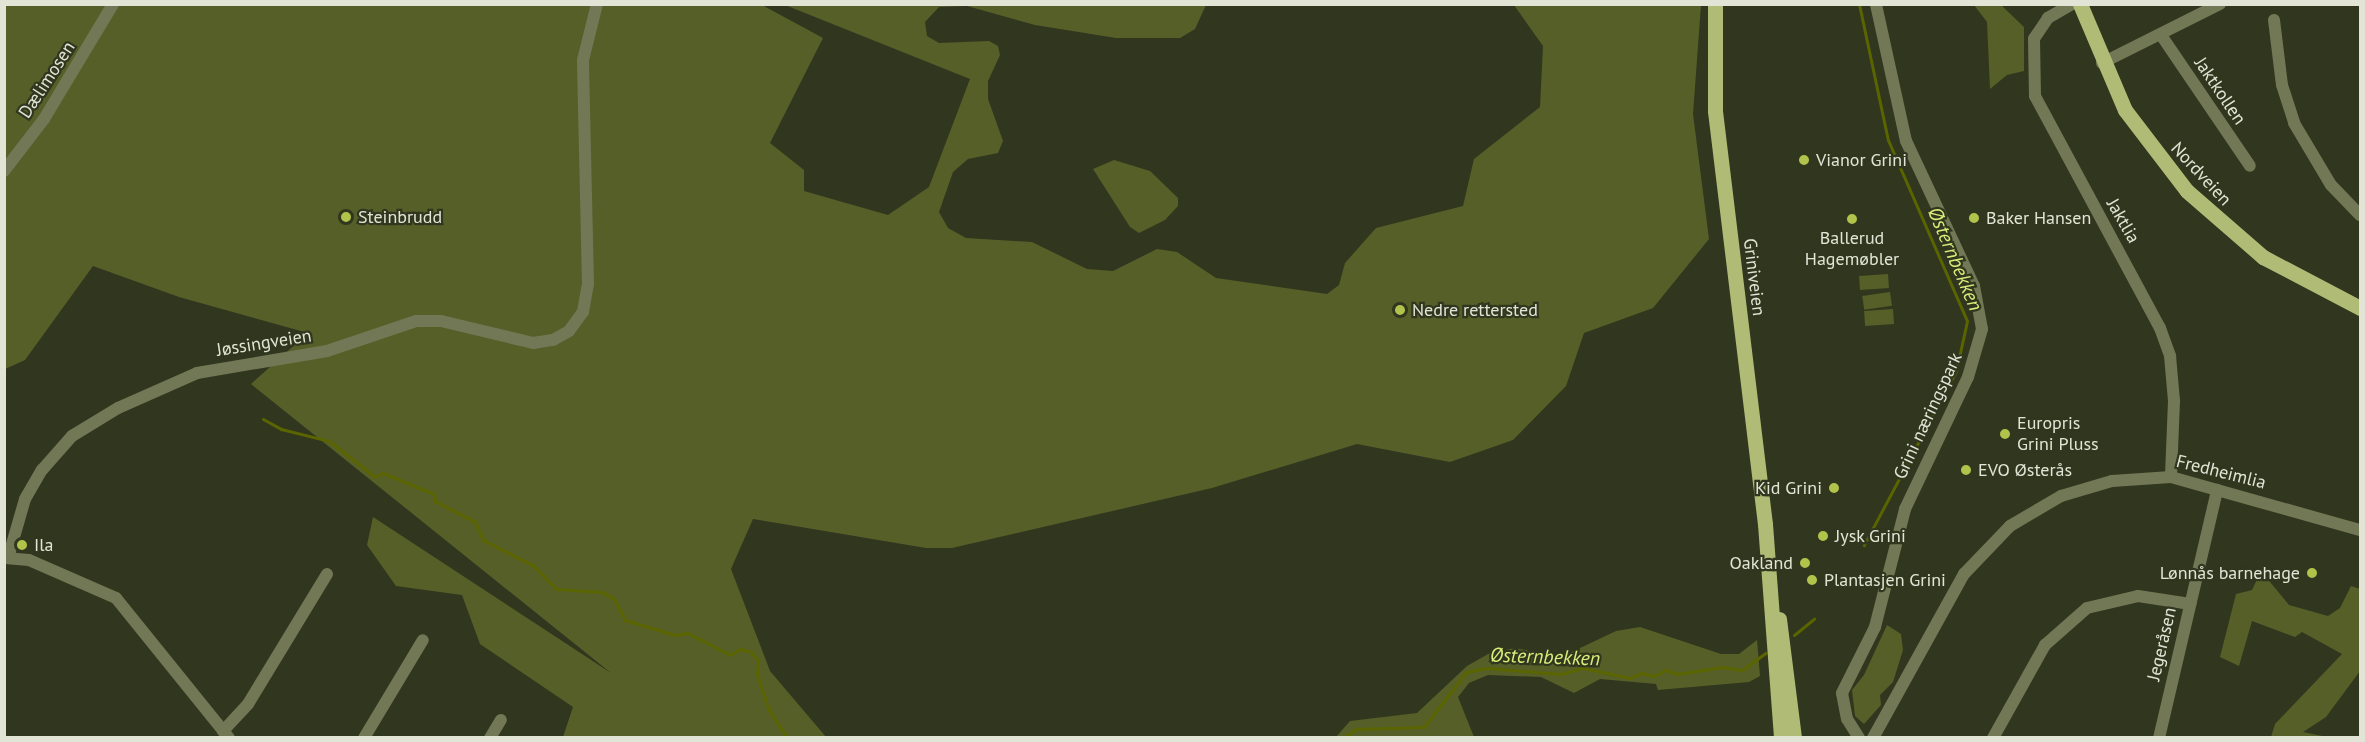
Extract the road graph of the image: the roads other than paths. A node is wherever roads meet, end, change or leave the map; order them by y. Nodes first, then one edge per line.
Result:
1 (113, 4) edge
2 (597, 4) edge
3 (1715, 4) edge
4 (1876, 4) edge
5 (2072, 4) edge
6 (2080, 4) edge
7 (2220, 4) edge
8 (2200, 8) edge
9 (2274, 20) dead end
10 (2161, 35) junction
11 (2102, 63) junction
12 (2250, 166) dead end
13 (4, 171) edge
14 (2361, 215) edge
15 (2361, 308) edge
16 (2171, 477) junction
17 (2217, 490) junction
18 (2361, 530) edge
19 (1768, 554) junction
20 (327, 574) dead end
21 (2190, 604) junction
22 (423, 640) dead end
23 (501, 720) dead end
24 (226, 734) edge
25 (364, 738) edge
26 (490, 738) edge
27 (1781, 738) edge
28 (1794, 738) edge
29 (1859, 738) edge
30 (1873, 738) edge
31 (1993, 738) edge
32 (2159, 738) edge

1 - 13 street, Dælimosen
2 - 24 street, Jøssingveien
3 - 19 main road, Griniveien
4 - 29 street, Grini næringspark
5 - 16 street, Jaktlia
6 - 11 main road, Nordveien
7 - 8 street
8 - 10 street
9 - 14 street
10 - 11 street
10 - 12 street, Jaktkollen
11 - 15 main road, Nordveien
16 - 17 street, Fredheimlia
16 - 30 street, Fredheimlia
17 - 18 street, Fredheimlia
17 - 21 street, Jegeråsen
19 - 27 main road, Griniveien
19 - 28 main road, Griniveien
20 - 24 street
21 - 31 street
21 - 32 street, Jegeråsen
22 - 25 street
23 - 26 street

